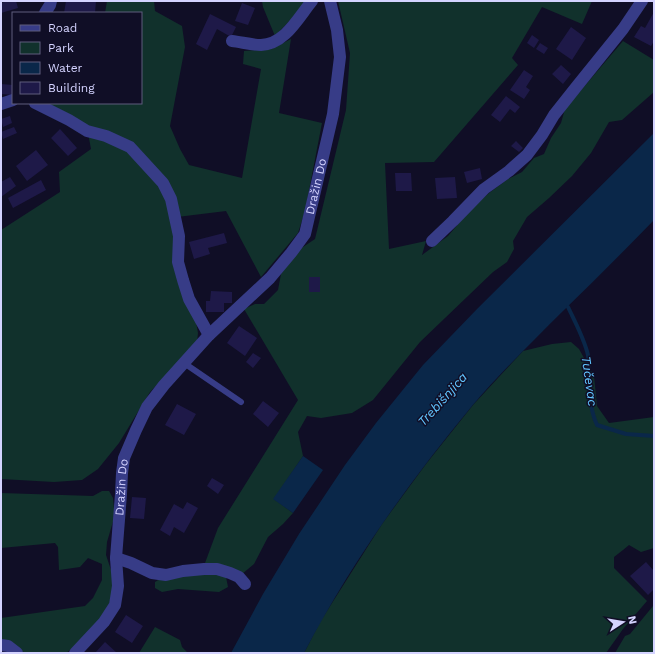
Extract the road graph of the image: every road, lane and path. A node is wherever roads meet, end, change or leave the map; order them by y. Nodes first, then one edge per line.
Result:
1 (51, 1) edge
2 (312, 1) edge
3 (330, 1) edge
4 (642, 1) edge
5 (46, 12) edge
6 (232, 41) dead end
7 (12, 100) edge
8 (1, 104) edge
9 (37, 104) edge
10 (432, 241) dead end
11 (209, 335) junction
12 (184, 363) junction
13 (241, 402) dead end
14 (116, 558) junction
15 (245, 584) dead end
16 (1, 645) edge
17 (17, 653) edge
18 (75, 653) edge

1 - 5 street
2 - 6 street
3 - 11 street, Dražin Do
4 - 10 street
7 - 8 street
9 - 11 street
11 - 12 street, Dražin Do
12 - 13 lane
12 - 14 street, Dražin Do
14 - 15 street
14 - 18 street, Dražin Do
16 - 17 street

